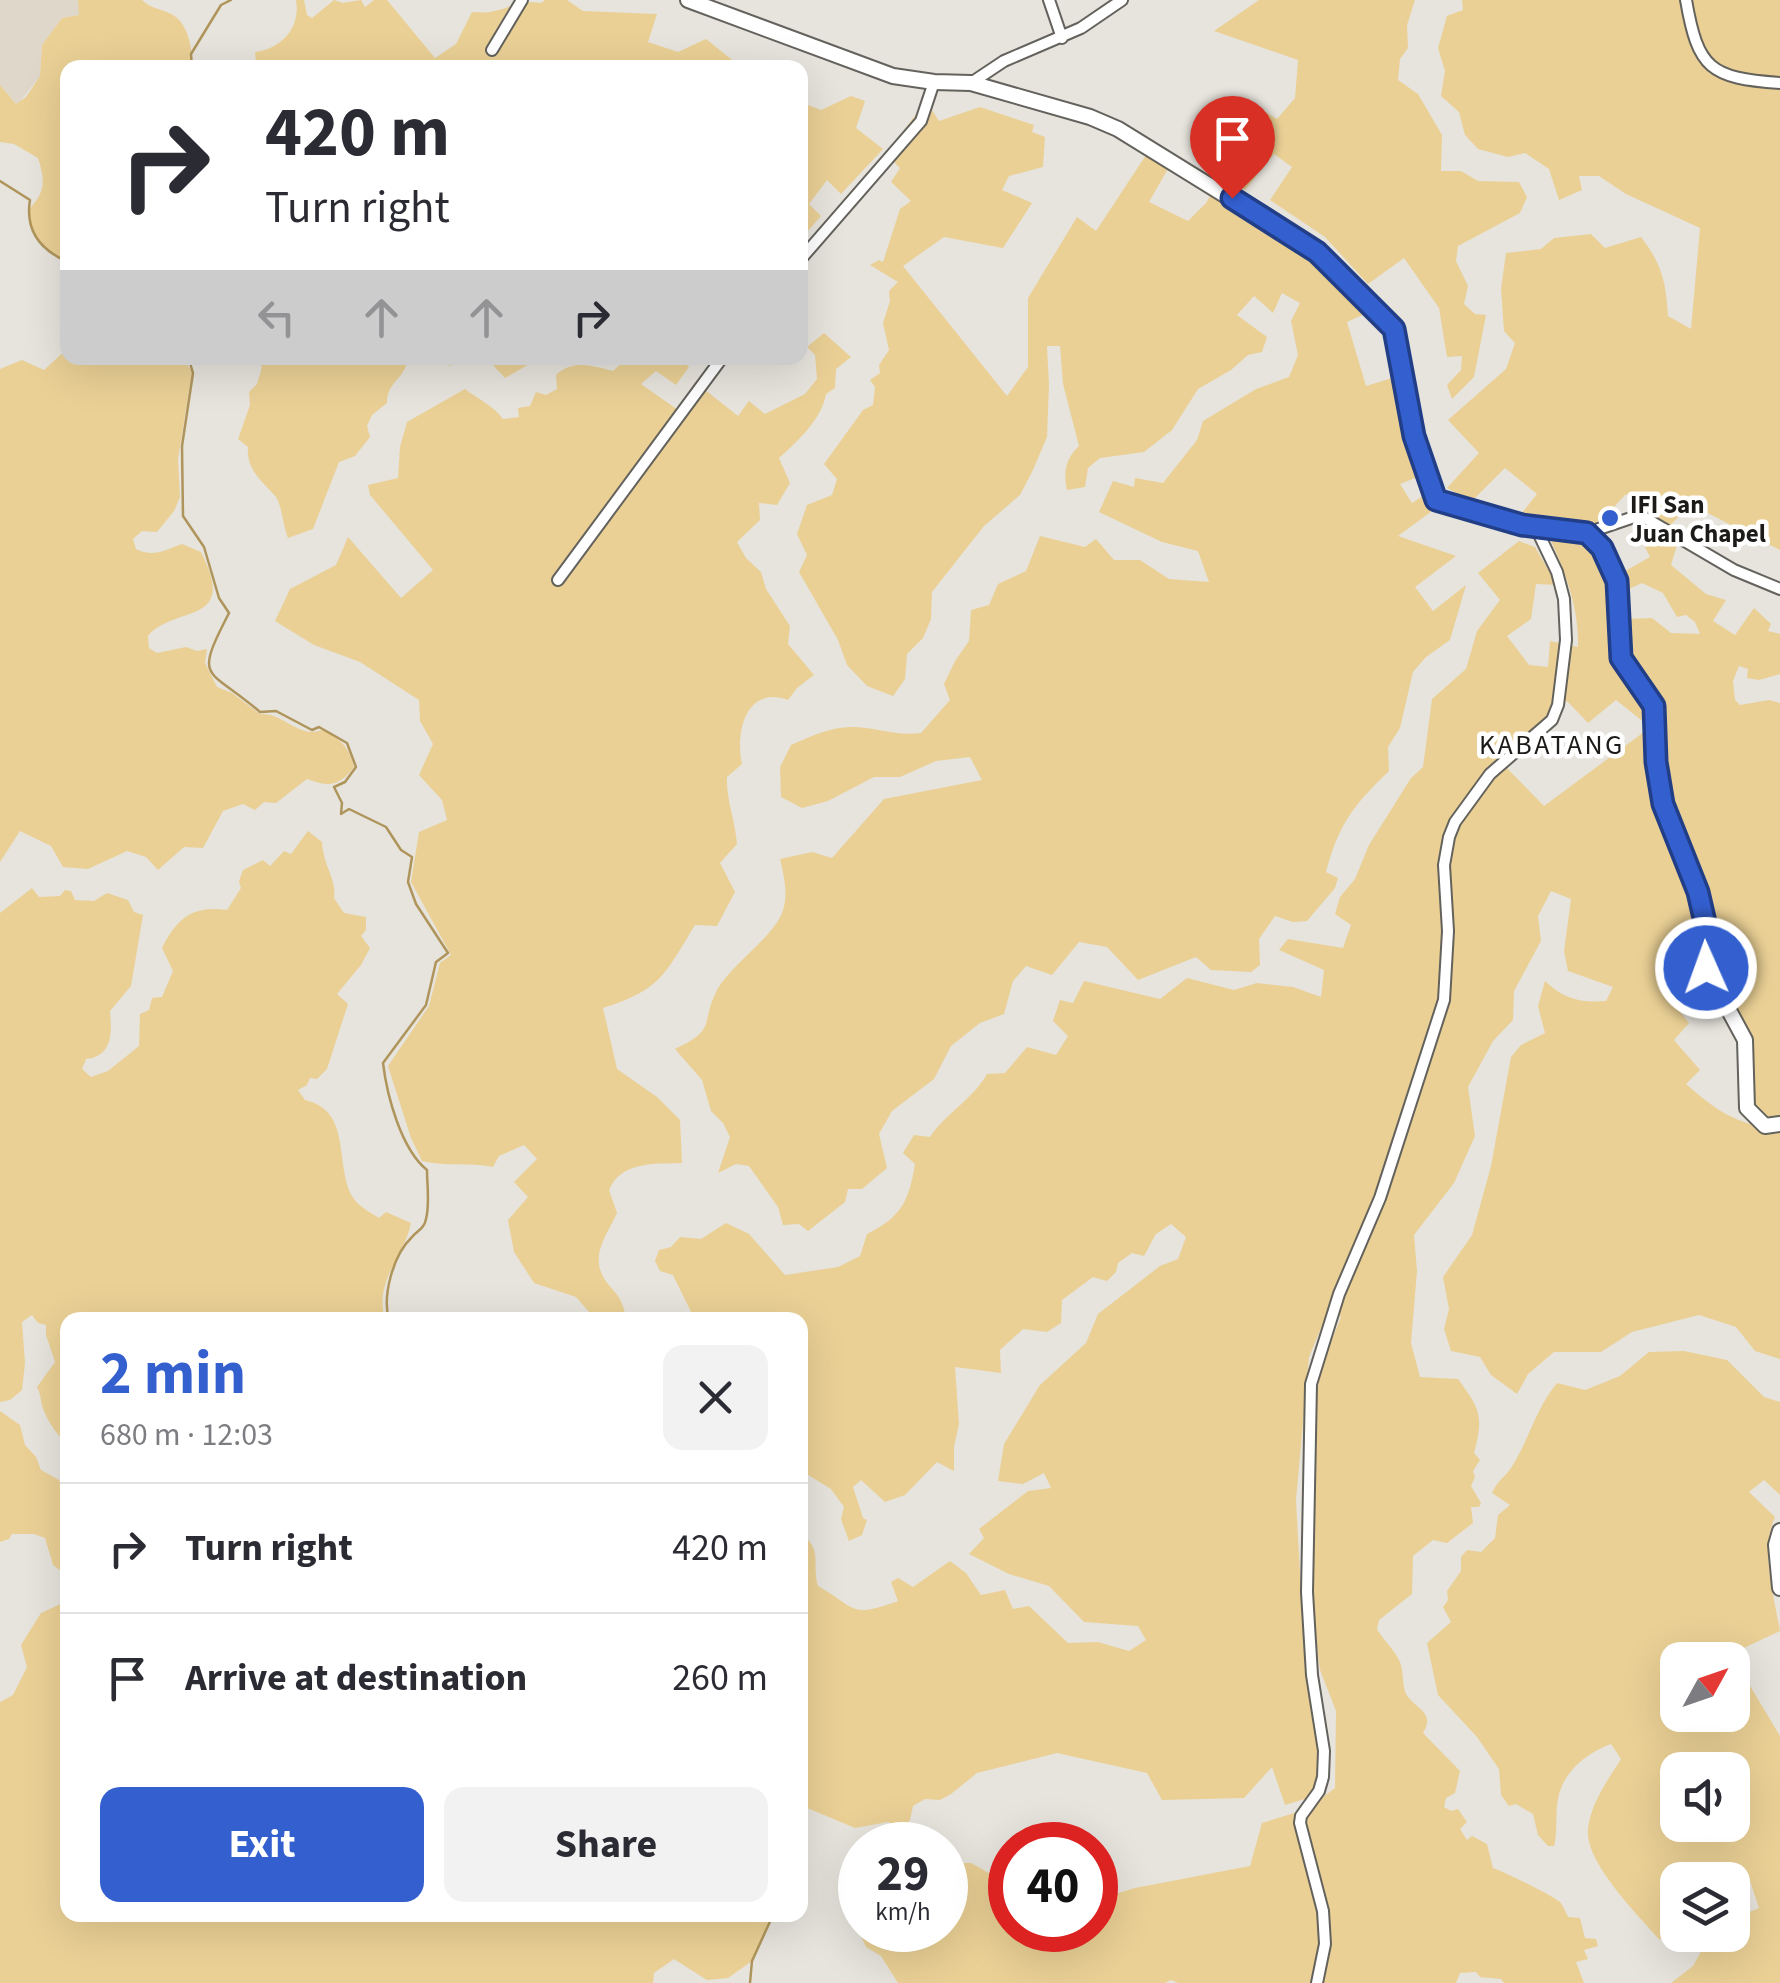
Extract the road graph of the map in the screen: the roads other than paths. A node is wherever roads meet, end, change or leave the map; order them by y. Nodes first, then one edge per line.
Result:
1 (522, 0) edge
2 (688, 0) edge
3 (1049, 0) edge
4 (1122, 0) edge
5 (1686, 0) edge
6 (1062, 38) junction
7 (492, 50) dead end
8 (934, 82) junction
9 (1780, 82) edge
10 (971, 83) junction
11 (808, 251) edge
12 (717, 365) edge
13 (1535, 526) junction
14 (1587, 533) junction
15 (558, 580) dead end
16 (1780, 589) edge
17 (1780, 1124) edge
18 (1780, 1531) edge
19 (1780, 1588) edge
20 (1317, 1983) edge

1 - 7 street
2 - 8 street
3 - 6 street
4 - 6 street
5 - 9 street
6 - 10 street
8 - 10 street
8 - 11 street
10 - 13 street
12 - 15 street
13 - 14 street
13 - 20 street
14 - 16 street
14 - 17 street
18 - 19 street

